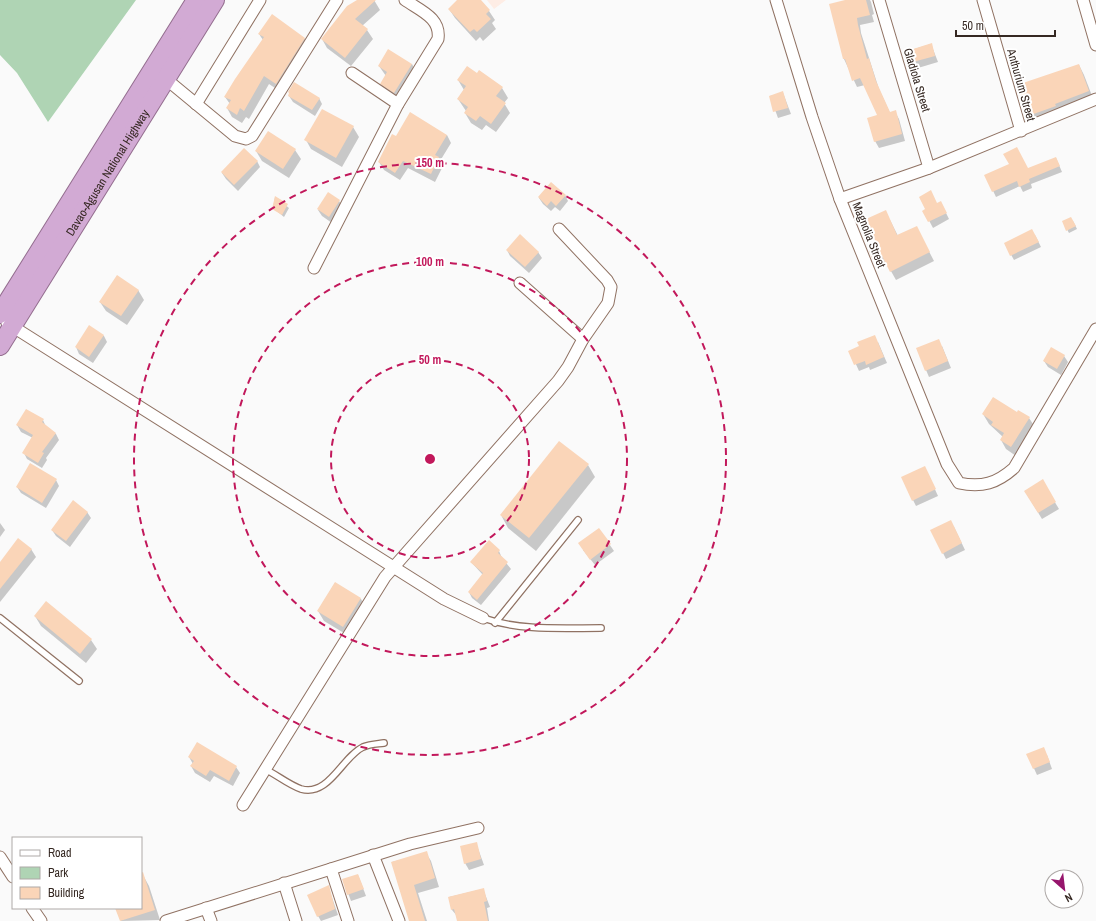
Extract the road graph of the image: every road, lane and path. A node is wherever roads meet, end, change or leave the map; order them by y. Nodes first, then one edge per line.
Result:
1 (196, 0) edge
2 (215, 0) edge
3 (260, 0) edge
4 (337, 0) edge
5 (405, 0) edge
6 (776, 0) edge
7 (879, 0) edge
8 (983, 0) edge
9 (1083, 0) edge
10 (1096, 45) edge
11 (352, 73) dead end
12 (166, 80) junction
13 (1096, 99) edge
14 (196, 104) junction
15 (398, 104) junction
16 (1021, 131) junction
17 (929, 168) junction
18 (840, 199) junction
19 (559, 229) dead end
20 (314, 268) dead end
21 (520, 283) dead end
22 (4, 319) edge
23 (1096, 329) edge
24 (583, 339) junction
25 (0, 346) edge
26 (578, 520) dead end
27 (393, 567) junction
28 (0, 618) edge
29 (482, 618) joint
30 (495, 622) junction
31 (601, 628) dead end
32 (79, 680) dead end
33 (384, 743) dead end
34 (265, 769) junction
35 (243, 805) dead end
36 (478, 828) dead end
37 (374, 855) junction
38 (0, 857) edge
39 (331, 869) junction
40 (12, 875) edge
41 (284, 883) junction
42 (206, 908) junction
43 (33, 909) edge
44 (41, 921) edge
45 (166, 921) edge
46 (210, 921) edge
47 (296, 921) edge
48 (348, 921) edge
49 (399, 921) edge

1 - 22 highway, Davao-Agusan National Highway
2 - 12 highway, Davao-Agusan National Highway
3 - 14 street
4 - 14 street
5 - 15 street
6 - 18 street, Magnolia Street
7 - 17 street, Gladiola Street
8 - 16 street, Anthurium Street
9 - 10 street
11 - 15 street
12 - 14 street
12 - 22 highway, Davao-Agusan National Highway
13 - 16 street
15 - 20 street
16 - 17 street
17 - 18 street
18 - 23 street, Magnolia Street
19 - 24 street
21 - 24 street
22 - 25 highway, Davao-Agusan National Highway
22 - 27 street
24 - 27 street
26 - 30 lane
27 - 29 street
27 - 34 street
28 - 32 lane
29 - 30 lane
30 - 31 lane
33 - 34 lane
34 - 35 street
36 - 37 street
37 - 39 street
37 - 49 street
38 - 40 street
39 - 41 street
39 - 48 street
41 - 42 street
41 - 47 street
42 - 45 street
42 - 46 street
43 - 44 street

